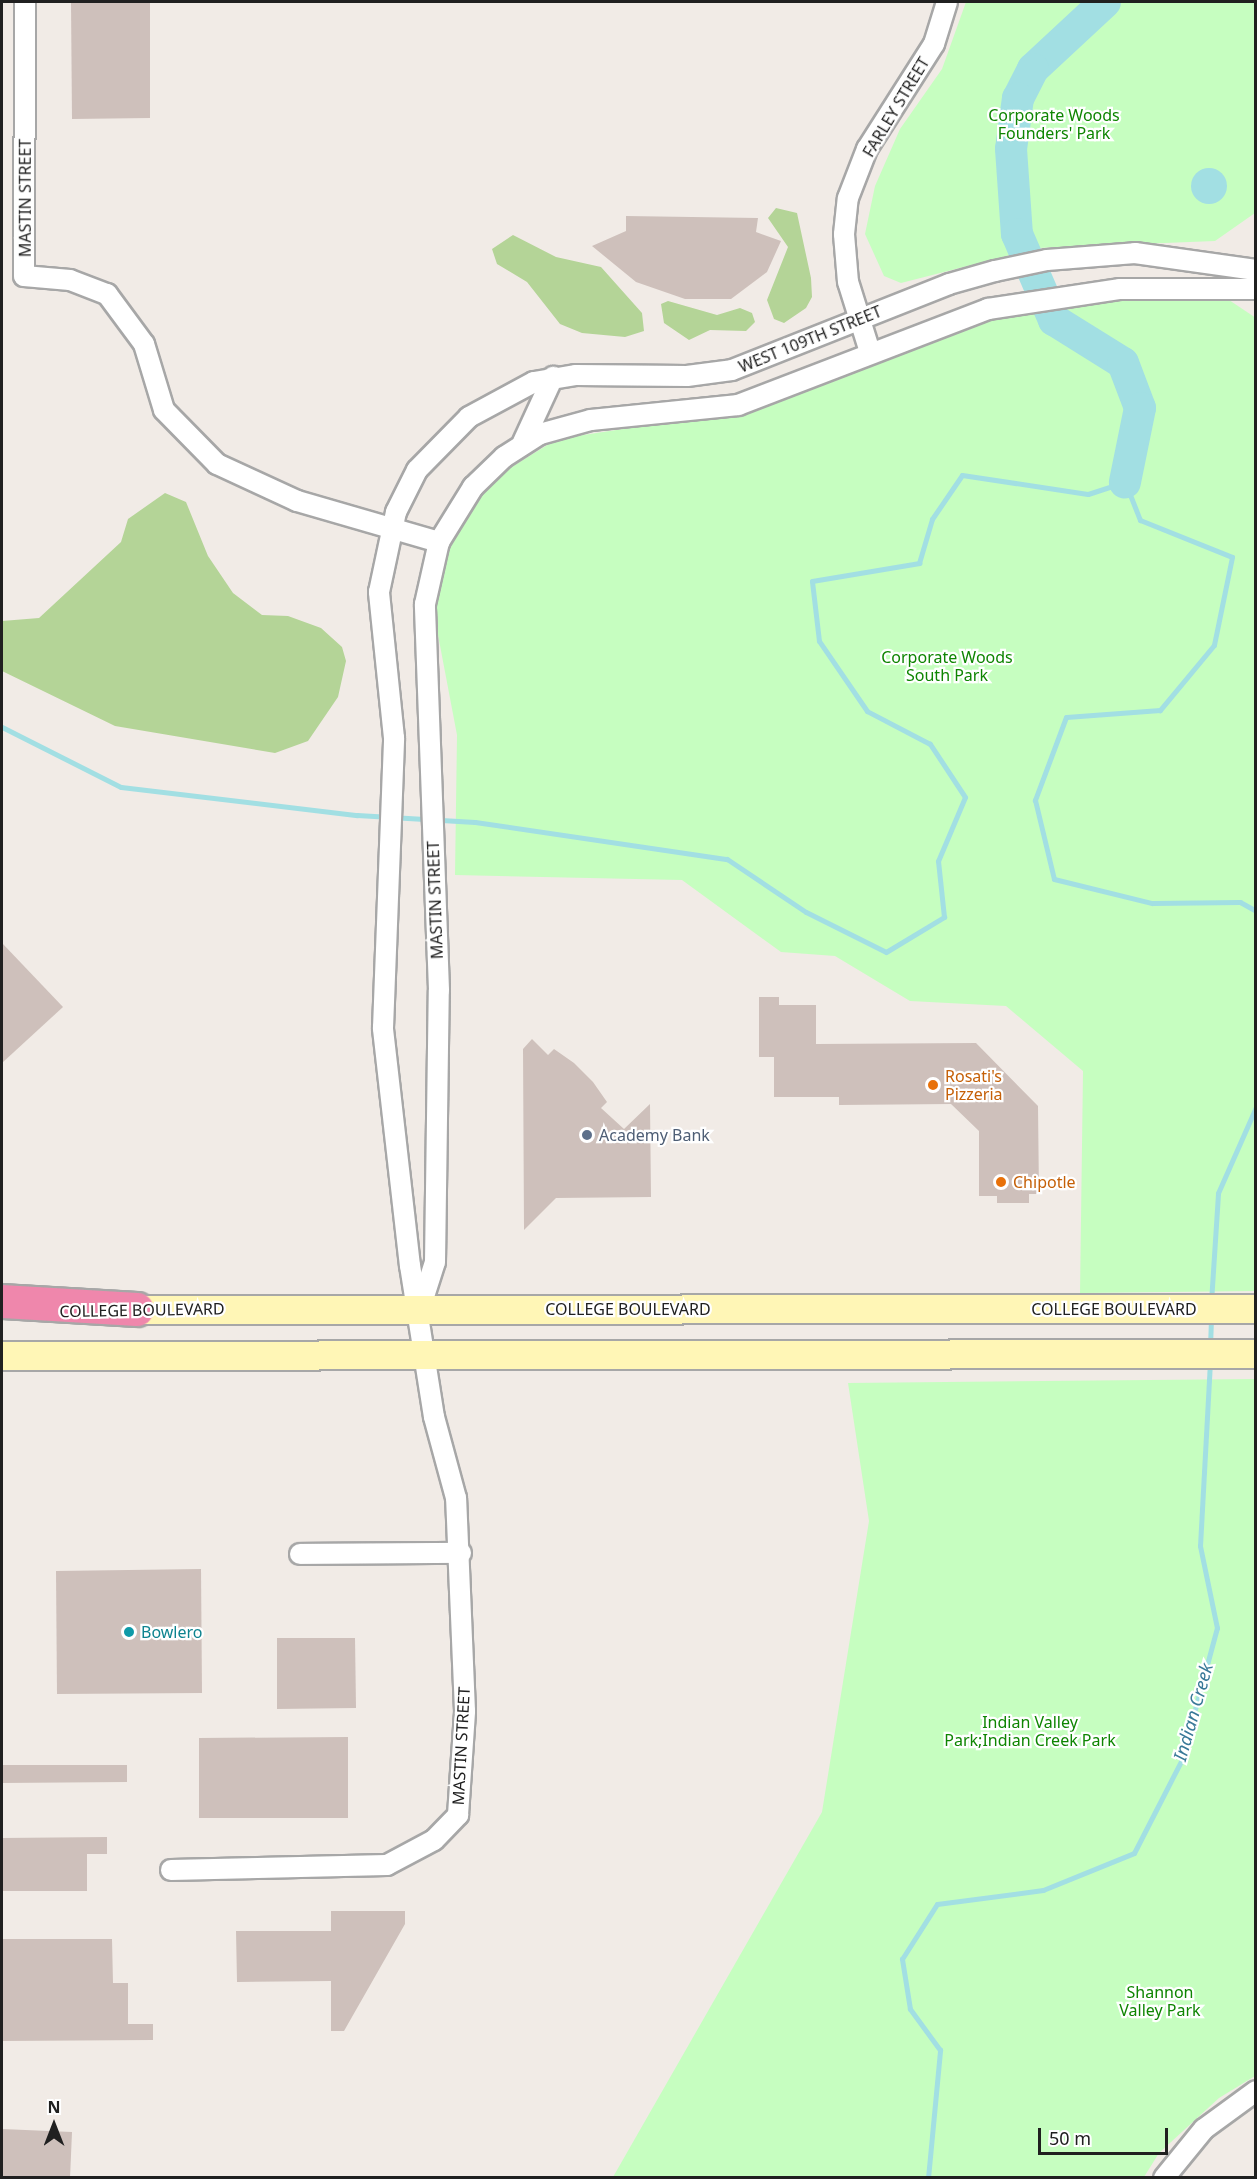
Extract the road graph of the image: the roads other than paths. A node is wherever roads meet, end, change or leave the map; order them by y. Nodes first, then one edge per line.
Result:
1 (25, 2) edge
2 (947, 2) edge
3 (1256, 270) edge
4 (1256, 289) edge
5 (860, 320) junction
6 (870, 352) junction
7 (553, 378) junction
8 (521, 445) junction
9 (391, 528) junction
10 (439, 542) junction
11 (2, 1301) edge
12 (137, 1309) junction
13 (420, 1309) junction
14 (1256, 1309) edge
15 (2, 1313) edge
16 (1256, 1354) edge
17 (2, 1356) edge
18 (427, 1359) junction
19 (461, 1553) junction
20 (300, 1554) dead end
21 (171, 1870) dead end
22 (1256, 2091) edge
23 (1166, 2177) edge

1 - 9 street, MASTIN STREET
2 - 5 street, FARLEY STREET
3 - 5 street, WEST 109TH STREET
4 - 6 street
5 - 6 street, FARLEY STREET
5 - 7 street, WEST 109TH STREET
6 - 8 street
7 - 8 street
7 - 9 street, WEST 109TH STREET
8 - 10 street
9 - 10 street, MASTIN STREET
9 - 13 street, MASTIN STREET
10 - 13 street, MASTIN STREET
11 - 12 highway
12 - 13 main road, COLLEGE BOULEVARD
12 - 15 main road, COLLEGE BOULEVARD
13 - 14 main road, COLLEGE BOULEVARD
13 - 18 street, MASTIN STREET
16 - 18 main road
17 - 18 main road
18 - 19 street, MASTIN STREET
19 - 20 street
19 - 21 street, MASTIN STREET
22 - 23 street

